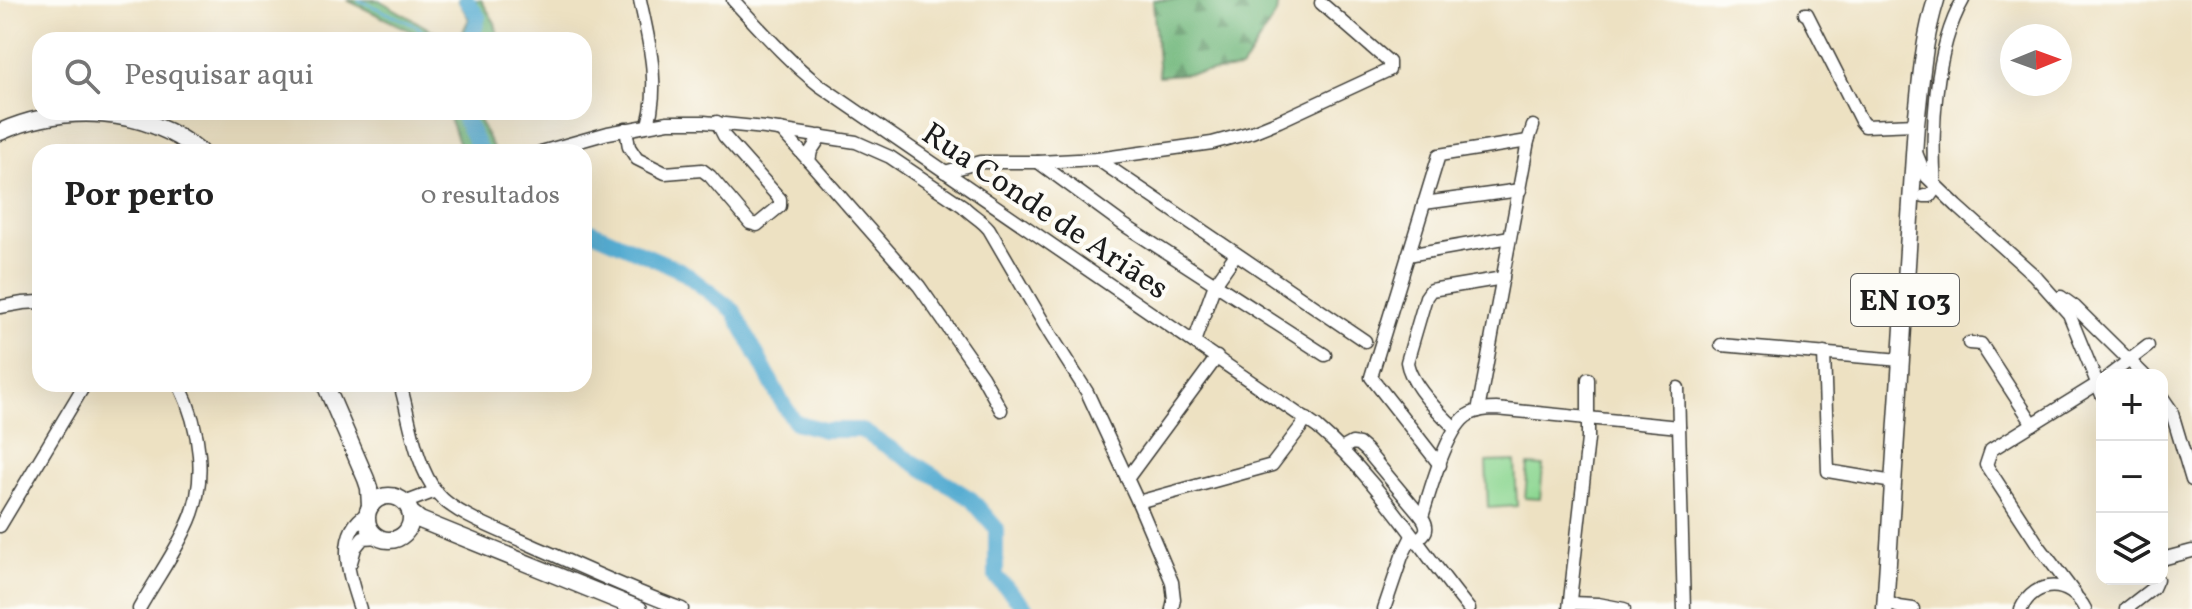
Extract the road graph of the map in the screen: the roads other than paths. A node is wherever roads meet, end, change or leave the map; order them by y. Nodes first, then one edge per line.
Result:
1 (640, 0) edge
2 (733, 0) edge
3 (1936, 0) edge
4 (1963, 0) edge
5 (1321, 3) dead end
6 (1805, 14) dead end
7 (34, 120) edge
8 (65, 120) edge
9 (106, 120) edge
10 (134, 120) edge
11 (717, 122) junction
12 (1916, 124) junction
13 (648, 125) junction
14 (1533, 126) dead end
15 (626, 129) junction
16 (781, 130) junction
17 (0, 132) edge
18 (889, 133) junction
19 (821, 136) junction
20 (0, 138) edge
21 (1528, 141) junction
22 (856, 142) junction
23 (902, 143) junction
24 (176, 144) edge
25 (186, 144) edge
26 (571, 144) edge
27 (1915, 147) junction
28 (890, 157) junction
29 (1097, 159) junction
30 (809, 161) junction
31 (1038, 162) junction
32 (945, 172) junction
33 (1933, 182) junction
34 (1520, 190) junction
35 (973, 192) junction
36 (1936, 197) junction
37 (990, 203) junction
38 (1424, 203) junction
39 (963, 206) junction
40 (981, 220) junction
41 (1910, 227) junction
42 (1510, 237) junction
43 (1236, 254) junction
44 (1408, 255) junction
45 (1503, 278) junction
46 (2042, 283) junction
47 (1215, 284) junction
48 (32, 302) edge
49 (0, 307) edge
50 (1365, 341) dead end
51 (1194, 342) junction
52 (1969, 343) dead end
53 (1721, 345) dead end
54 (2148, 346) dead end
55 (1824, 353) junction
56 (1325, 355) dead end
57 (1217, 357) junction
58 (1901, 360) junction
59 (2130, 361) junction
60 (2119, 369) edge
61 (2138, 369) edge
62 (2096, 375) edge
63 (1588, 379) dead end
64 (1678, 388) dead end
65 (2096, 389) edge
66 (80, 392) edge
67 (183, 392) edge
68 (328, 392) edge
69 (336, 392) edge
70 (402, 392) edge
71 (2168, 406) edge
72 (1001, 410) dead end
73 (1478, 411) junction
74 (1589, 418) junction
75 (1307, 419) junction
76 (2033, 424) junction
77 (1679, 427) junction
78 (1455, 428) junction
79 (1341, 449) junction
80 (1440, 465) junction
81 (1127, 479) junction
82 (2192, 480) edge
83 (1893, 482) junction
84 (436, 491) junction
85 (1138, 502) junction
86 (401, 503) junction
87 (369, 509) junction
88 (1419, 518) junction
89 (1401, 521) junction
90 (0, 526) edge
91 (1427, 530) junction
92 (405, 532) junction
93 (379, 537) junction
94 (1412, 537) junction
95 (2039, 546) junction
96 (2192, 551) edge
97 (2168, 557) edge
98 (349, 569) junction
99 (1439, 573) junction
100 (2154, 585) edge
101 (2050, 586) junction
102 (2075, 594) junction
103 (1886, 605) edge
104 (1570, 606) edge
105 (1384, 608) edge
106 (2020, 608) edge
107 (139, 609) edge
108 (360, 609) edge
109 (618, 609) edge
110 (639, 609) edge
111 (682, 609) edge
112 (1172, 609) edge
113 (1469, 609) edge
114 (1624, 609) edge
115 (1684, 609) edge
116 (1913, 609) edge
117 (2085, 609) edge
118 (2126, 609) edge

1 - 13 street
2 - 18 street, Rua Conde de Ariães
3 - 12 main road, EN 103
4 - 33 street
5 - 29 street
6 - 12 street
7 - 17 main road
8 - 20 main road
9 - 24 main road
10 - 25 main road
11 - 13 street
11 - 15 street
11 - 16 street
12 - 27 main road, EN 103
13 - 15 street
14 - 21 street
15 - 26 street
16 - 19 street
16 - 30 street
18 - 22 street
18 - 23 street, Rua Conde de Ariães
19 - 22 street
19 - 30 street
21 - 34 street
21 - 38 street
22 - 28 street
23 - 28 street
23 - 32 street, Rua Conde de Ariães
27 - 33 street
27 - 36 main road, EN 103
28 - 39 street
29 - 31 street
29 - 43 street
30 - 72 street
31 - 32 street
31 - 47 street
32 - 35 street, Rua Conde de Ariães
33 - 36 street
33 - 36 street
34 - 38 street
34 - 42 street
35 - 37 street, Rua Conde de Ariães
35 - 39 street
36 - 41 main road, EN 103
36 - 41 street
36 - 46 street
37 - 40 street
37 - 51 street, Rua Conde de Ariães
38 - 44 street
39 - 40 street
40 - 81 street
41 - 58 main road, EN 103
42 - 44 street
42 - 45 street
43 - 47 street
43 - 50 street
44 - 80 street
45 - 73 street
45 - 78 street
46 - 59 street
46 - 62 street
47 - 51 street
47 - 56 street
48 - 49 street
51 - 57 street, Rua Conde de Ariães
52 - 76 street
53 - 55 street
54 - 59 street
55 - 58 street
55 - 83 street
57 - 75 street, Rua Conde de Ariães
57 - 81 street
58 - 83 main road, EN 103
59 - 60 street
59 - 61 street
63 - 74 street
64 - 77 street
65 - 76 street
66 - 90 street
67 - 107 street
68 - 87 main road
69 - 86 main road
70 - 84 street
71 - 82 street
73 - 74 street
73 - 78 street
74 - 77 street
74 - 104 street
75 - 79 street, Rua Conde de Ariães
75 - 85 street
76 - 95 street
77 - 115 street
78 - 80 street
79 - 88 street, Rua Conde de Ariães
79 - 89 street, Rua Conde de Ariães
80 - 88 street
81 - 85 street
83 - 103 main road, EN 103
84 - 86 street
84 - 111 street
85 - 112 street
86 - 87 main road
86 - 92 main road
86 - 110 main road
87 - 93 main road
87 - 98 street
88 - 89 street
88 - 91 street
88 - 94 street
89 - 94 street, Rua Conde de Ariães
91 - 94 street
91 - 99 street
92 - 93 main road
92 - 109 main road
93 - 98 street
94 - 99 street, Rua Conde de Ariães
94 - 105 street
95 - 101 street
95 - 102 street
96 - 97 street
98 - 108 street
99 - 113 street, Rua Conde de Ariães
100 - 118 street
101 - 102 street
101 - 106 street
102 - 117 street
103 - 116 street
104 - 114 street

